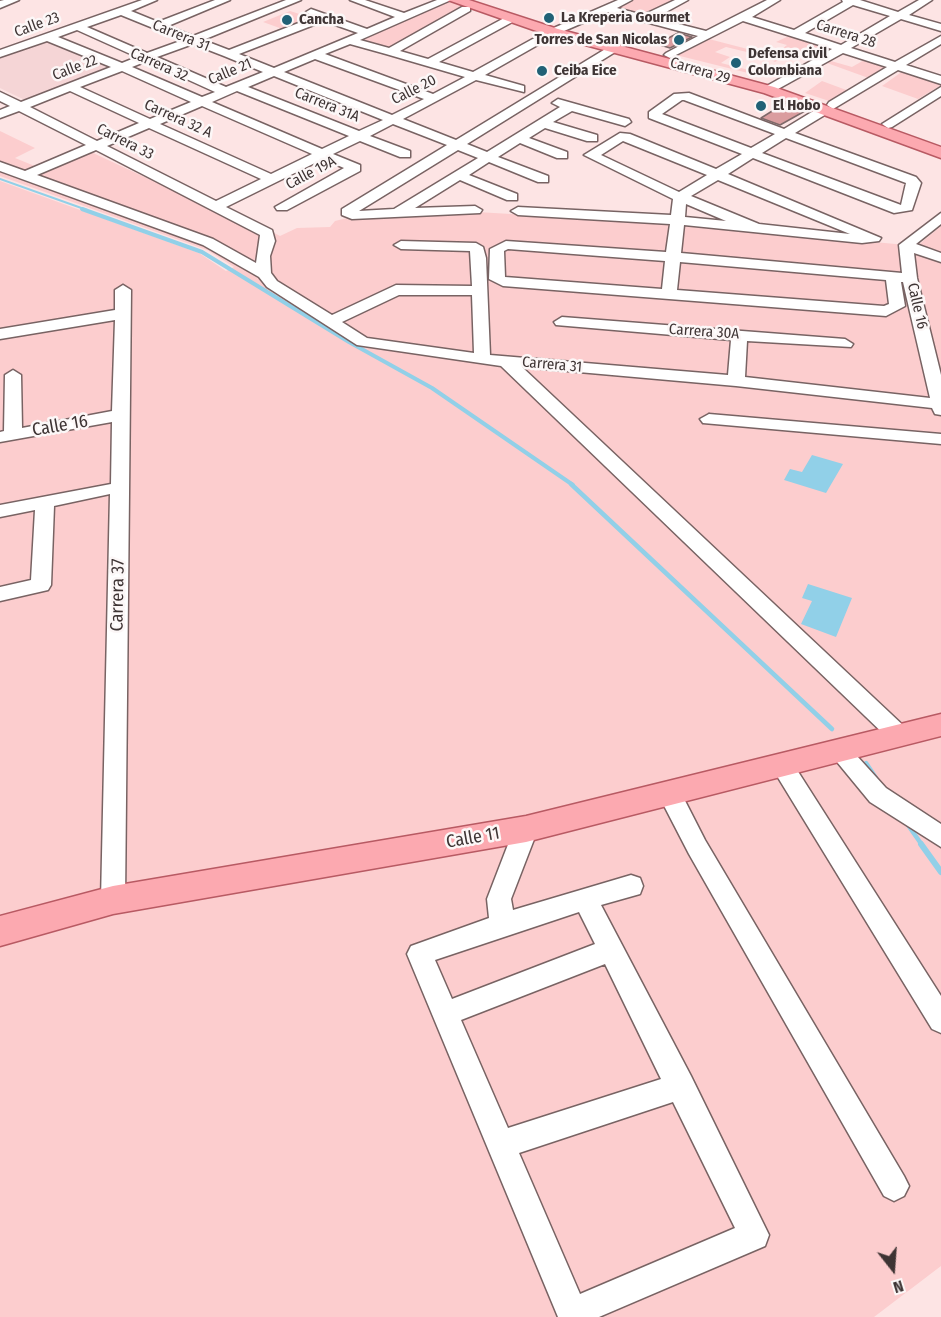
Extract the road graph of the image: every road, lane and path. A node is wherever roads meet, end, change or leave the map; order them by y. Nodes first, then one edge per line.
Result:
1 (14, 0) edge
2 (153, 0) edge
3 (183, 0) edge
4 (225, 0) edge
5 (355, 0) edge
6 (446, 0) edge
7 (627, 0) edge
8 (683, 0) edge
9 (852, 0) edge
10 (927, 0) edge
11 (288, 1) edge
12 (771, 1) edge
13 (0, 2) edge
14 (465, 3) edge
15 (203, 8) junction
16 (604, 8) junction
17 (121, 11) junction
18 (900, 16) junction
19 (324, 17) junction
20 (404, 17) junction
21 (584, 17) junction
22 (742, 17) junction
23 (512, 18) junction
24 (646, 18) junction
25 (242, 22) junction
26 (606, 23) dead end
27 (157, 26) junction
28 (78, 27) junction
29 (941, 28) edge
30 (558, 30) junction
31 (366, 32) junction
32 (795, 34) junction
33 (277, 35) junction
34 (707, 35) junction
35 (47, 37) junction
36 (941, 39) edge
37 (349, 40) junction
38 (194, 41) junction
39 (616, 47) junction
40 (843, 49) junction
41 (390, 52) junction
42 (0, 54) edge
43 (228, 54) junction
44 (314, 54) junction
45 (669, 55) junction
46 (150, 57) junction
47 (429, 63) junction
48 (898, 67) junction
49 (124, 68) junction
50 (272, 72) junction
51 (476, 76) junction
52 (941, 80) edge
53 (72, 87) junction
54 (520, 88) dead end
55 (773, 88) junction
56 (231, 89) junction
57 (941, 91) edge
58 (0, 96) edge
59 (537, 97) junction
60 (434, 99) junction
61 (201, 102) junction
62 (571, 106) junction
63 (21, 107) junction
64 (829, 108) junction
65 (0, 114) edge
66 (392, 120) junction
67 (625, 122) dead end
68 (543, 123) junction
69 (149, 124) junction
70 (888, 124) junction
71 (787, 135) junction
72 (359, 136) junction
73 (518, 138) junction
74 (592, 138) dead end
75 (941, 142) edge
76 (95, 146) junction
77 (455, 146) junction
78 (941, 153) edge
79 (321, 154) junction
80 (405, 154) dead end
81 (562, 155) dead end
82 (753, 155) junction
83 (486, 158) junction
84 (0, 166) edge
85 (355, 168) joint
86 (26, 175) junction
87 (458, 175) junction
88 (716, 175) junction
89 (271, 179) junction
90 (543, 179) dead end
91 (429, 193) junction
92 (512, 197) dead end
93 (680, 197) junction
94 (216, 207) junction
95 (282, 207) dead end
96 (518, 211) dead end
97 (398, 213) junction
98 (941, 217) edge
99 (676, 220) junction
100 (758, 228) junction
101 (401, 245) dead end
102 (906, 245) junction
103 (673, 257) junction
104 (941, 258) edge
105 (264, 274) junction
106 (893, 276) junction
107 (910, 278) junction
108 (123, 290) dead end
109 (480, 291) junction
110 (669, 292) junction
111 (122, 314) junction
112 (330, 322) junction
113 (562, 322) dead end
114 (0, 334) edge
115 (739, 334) junction
116 (845, 344) dead end
117 (482, 359) junction
118 (506, 361) junction
119 (936, 365) edge
120 (13, 375) dead end
121 (736, 381) junction
122 (941, 406) edge
123 (120, 415) junction
124 (709, 419) dead end
125 (6, 435) edge
126 (941, 440) edge
127 (106, 489) dead end
128 (45, 503) junction
129 (0, 511) edge
130 (0, 594) edge
131 (941, 725) edge
132 (899, 735) junction
133 (838, 751) junction
134 (782, 765) junction
135 (670, 794) junction
136 (526, 828) junction
137 (941, 837) edge
138 (631, 886) dead end
139 (585, 899) junction
140 (113, 900) junction
141 (502, 926) junction
142 (0, 931) edge
143 (611, 950) junction
144 (447, 1013) junction
145 (941, 1020) edge
146 (681, 1086) junction
147 (502, 1144) junction
148 (894, 1186) dead end

1 - 13 street
2 - 17 street, Calle 23
3 - 15 street
4 - 15 street
5 - 20 street
6 - 20 street, Calle 21
7 - 16 street, Calle 20
8 - 24 street
9 - 18 street
9 - 32 street
10 - 18 street
11 - 19 street
11 - 25 street, Calle 22
12 - 22 street
14 - 23 main road, Carrera 29
14 - 30 main road, Carrera 29
14 - 41 street
15 - 27 street
16 - 21 street, Calle 20
16 - 24 street
17 - 27 street, Carrera 31
17 - 28 street, Calle 23
18 - 29 street
18 - 40 street
19 - 31 street
19 - 33 street
20 - 31 street, Calle 21
21 - 26 street
21 - 30 street, Calle 20
22 - 32 street, Carrera 28
22 - 34 street
23 - 30 main road, Carrera 29
23 - 47 street
24 - 34 street
25 - 33 street
25 - 38 street, Calle 22
27 - 38 street, Carrera 31
28 - 35 street, Calle 23
28 - 46 street, Carrera 31A
30 - 39 main road, Carrera 29
30 - 45 main road, Carrera 29
30 - 51 street, Calle 20
31 - 37 street, Calle 21
32 - 40 street, Carrera 28
33 - 43 street
34 - 45 street
35 - 42 street, Calle 23
35 - 49 street, Carrera 32
36 - 48 street
37 - 41 street
37 - 44 street, Calle 21
38 - 43 street, Carrera 31
38 - 46 street, Calle 22
39 - 55 main road, Carrera 29
39 - 59 street
40 - 48 street, Carrera 28
40 - 55 street
41 - 47 street
43 - 50 street, Carrera 31
44 - 50 street, Calle 21
44 - 60 street
45 - 55 main road, Carrera 29
46 - 49 street, Calle 22
46 - 56 street, Carrera 31A
47 - 51 street
48 - 52 street, Carrera 28
48 - 64 street
49 - 53 street, Calle 22
49 - 61 street, Carrera 32
50 - 56 street, Calle 21
50 - 66 street, Carrera 31
51 - 54 street
51 - 60 street, Calle 20
53 - 63 street, Calle 22
53 - 69 street, Carrera 32 A
55 - 64 main road, Carrera 29
56 - 61 street, Calle 21
56 - 72 street, Carrera 31A
57 - 70 street
58 - 63 street, Carrera 33
59 - 62 street
59 - 77 street
60 - 66 street, Calle 20
61 - 69 street, Calle 21
61 - 79 street, Carrera 32
62 - 67 street
62 - 68 street
63 - 65 street, Calle 22
63 - 76 street, Carrera 33
64 - 70 main road, Carrera 29
64 - 71 street
64 - 78 main road, Carrera 29
66 - 72 street, Calle 20
66 - 77 street, Carrera 31
68 - 73 street
68 - 74 street
69 - 76 street, Calle 21
69 - 89 street, Carrera 32 A
70 - 75 main road, Carrera 29
71 - 82 street
71 - 82 street
71 - 82 street
72 - 79 street, Calle 20
72 - 80 street, Carrera 31A
73 - 81 street
73 - 83 street
76 - 86 street, Calle 21
76 - 94 street, Carrera 33
77 - 83 street, Carrera 31
77 - 97 street
79 - 85 street, Carrera 32
79 - 89 street, Calle 20
82 - 88 street
83 - 87 street
83 - 90 street, Carrera 31
84 - 86 street, Carrera 31
85 - 95 street, Calle 19A
86 - 105 street, Carrera 31
87 - 91 street
87 - 92 street
88 - 93 street
88 - 93 street
88 - 100 street
89 - 94 street, Calle 20
91 - 97 street
91 - 97 street
93 - 99 street
93 - 100 street
94 - 105 street, Carrera 33
96 - 99 street
98 - 102 street
99 - 100 street
99 - 103 street
101 - 109 street
102 - 104 street
102 - 107 street, Calle 16
103 - 106 street
103 - 110 street
103 - 110 street
105 - 112 street, Carrera 31
106 - 107 street
106 - 110 street
107 - 119 street, Calle 16
108 - 111 street, Carrera 37
109 - 112 street
109 - 117 street
111 - 114 street
111 - 123 street, Carrera 37
112 - 117 street, Carrera 31
113 - 115 street, Carrera 30A
115 - 116 street, Carrera 30A
115 - 121 street
117 - 118 street, Carrera 31
118 - 121 street, Carrera 31
118 - 132 street
119 - 122 street, Calle 16
120 - 125 street
121 - 122 street, Carrera 31
123 - 125 street, Calle 16
123 - 140 street, Carrera 37
124 - 126 street
127 - 128 street
128 - 129 street
128 - 130 street
131 - 132 main road, Calle 11
132 - 133 main road, Calle 11
133 - 134 main road, Calle 11
133 - 137 street
134 - 135 main road, Calle 11
134 - 145 street
135 - 136 main road, Calle 11
135 - 148 street
136 - 140 main road, Calle 11
136 - 141 street
138 - 139 street
139 - 141 street
139 - 143 street
140 - 142 main road, Calle 11
141 - 144 street
143 - 144 street
143 - 146 street
144 - 147 street
146 - 147 street
146 - 147 street

